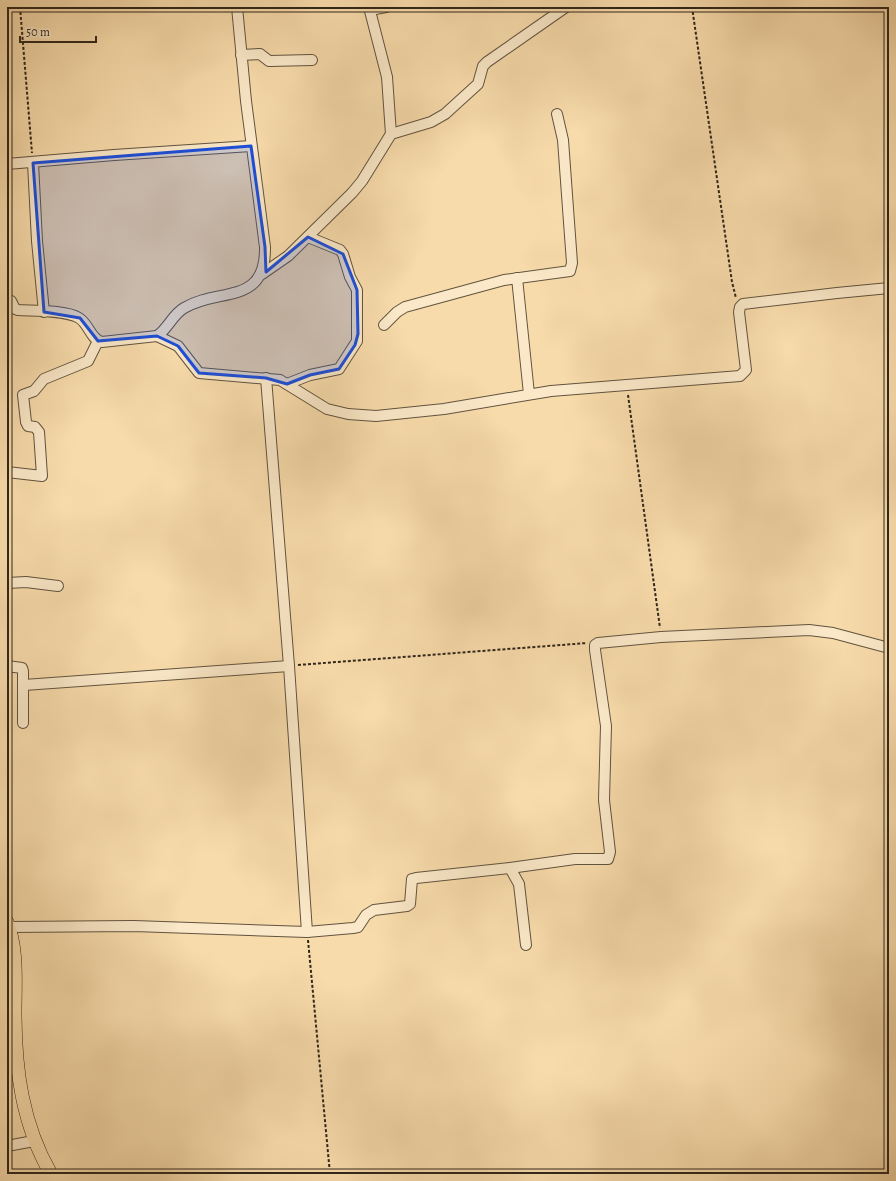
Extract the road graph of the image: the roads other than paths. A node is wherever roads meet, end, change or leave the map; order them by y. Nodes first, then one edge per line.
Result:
1 (237, 7) edge
2 (386, 7) edge
3 (566, 7) edge
4 (370, 9) edge
5 (241, 55) junction
6 (312, 60) dead end
7 (557, 114) dead end
8 (391, 134) junction
9 (251, 146) junction
10 (32, 163) junction
11 (7, 164) edge
12 (308, 237) junction
13 (262, 274) junction
14 (517, 278) junction
15 (889, 288) edge
16 (7, 299) edge
17 (44, 312) junction
18 (384, 325) dead end
19 (157, 336) junction
20 (98, 341) junction
21 (266, 378) junction
22 (288, 384) junction
23 (529, 394) junction
24 (7, 472) edge
25 (7, 582) edge
26 (58, 586) dead end
27 (889, 648) edge
28 (7, 666) edge
29 (289, 666) junction
30 (24, 685) junction
31 (23, 723) dead end
32 (510, 868) junction
33 (8, 924) edge
34 (307, 932) junction
35 (526, 945) dead end
36 (34, 1141) junction
37 (7, 1146) edge
38 (51, 1174) edge

1 - 5 street
2 - 4 street
3 - 8 street
4 - 8 street
5 - 6 street
5 - 9 street
7 - 14 street
8 - 12 street
9 - 10 street
9 - 13 street
10 - 11 street
10 - 17 street
12 - 13 street
12 - 22 street
13 - 19 street
14 - 18 street
14 - 23 street
15 - 23 street
16 - 17 street
17 - 20 street
19 - 20 street
19 - 21 street
20 - 24 street
21 - 22 street
21 - 29 street
22 - 23 street
25 - 26 street
27 - 32 street
28 - 30 street
29 - 30 street
29 - 34 street
30 - 31 street
32 - 34 street
32 - 35 street
33 - 34 street
33 - 36 main road
36 - 37 street
36 - 38 main road

